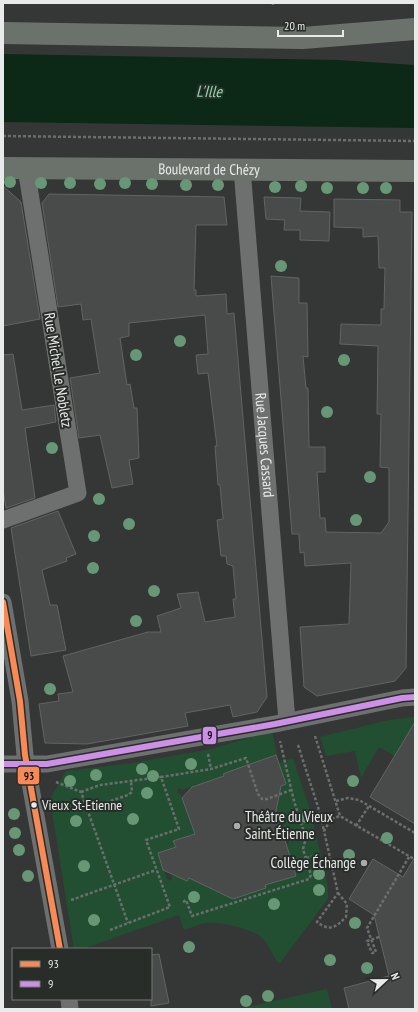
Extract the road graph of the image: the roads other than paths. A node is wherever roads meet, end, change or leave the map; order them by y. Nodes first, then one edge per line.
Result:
1 (415, 29) edge
2 (3, 33) edge
3 (3, 168) edge
4 (26, 168) junction
5 (242, 169) junction
6 (415, 171) edge
7 (3, 520) edge
8 (3, 602) edge
9 (415, 697) edge
10 (287, 721) junction
11 (3, 764) edge
12 (28, 765) junction
13 (60, 948) edge

1 - 2 main road
3 - 4 main road, Boulevard de Chézy
4 - 5 main road, Boulevard de Chézy
4 - 7 street, Rue Michel Le Nobletz
5 - 6 main road, Boulevard de Chézy
5 - 10 street, Rue Jacques Cassard
8 - 12 street
9 - 10 street
10 - 12 street
11 - 12 street
12 - 13 street

